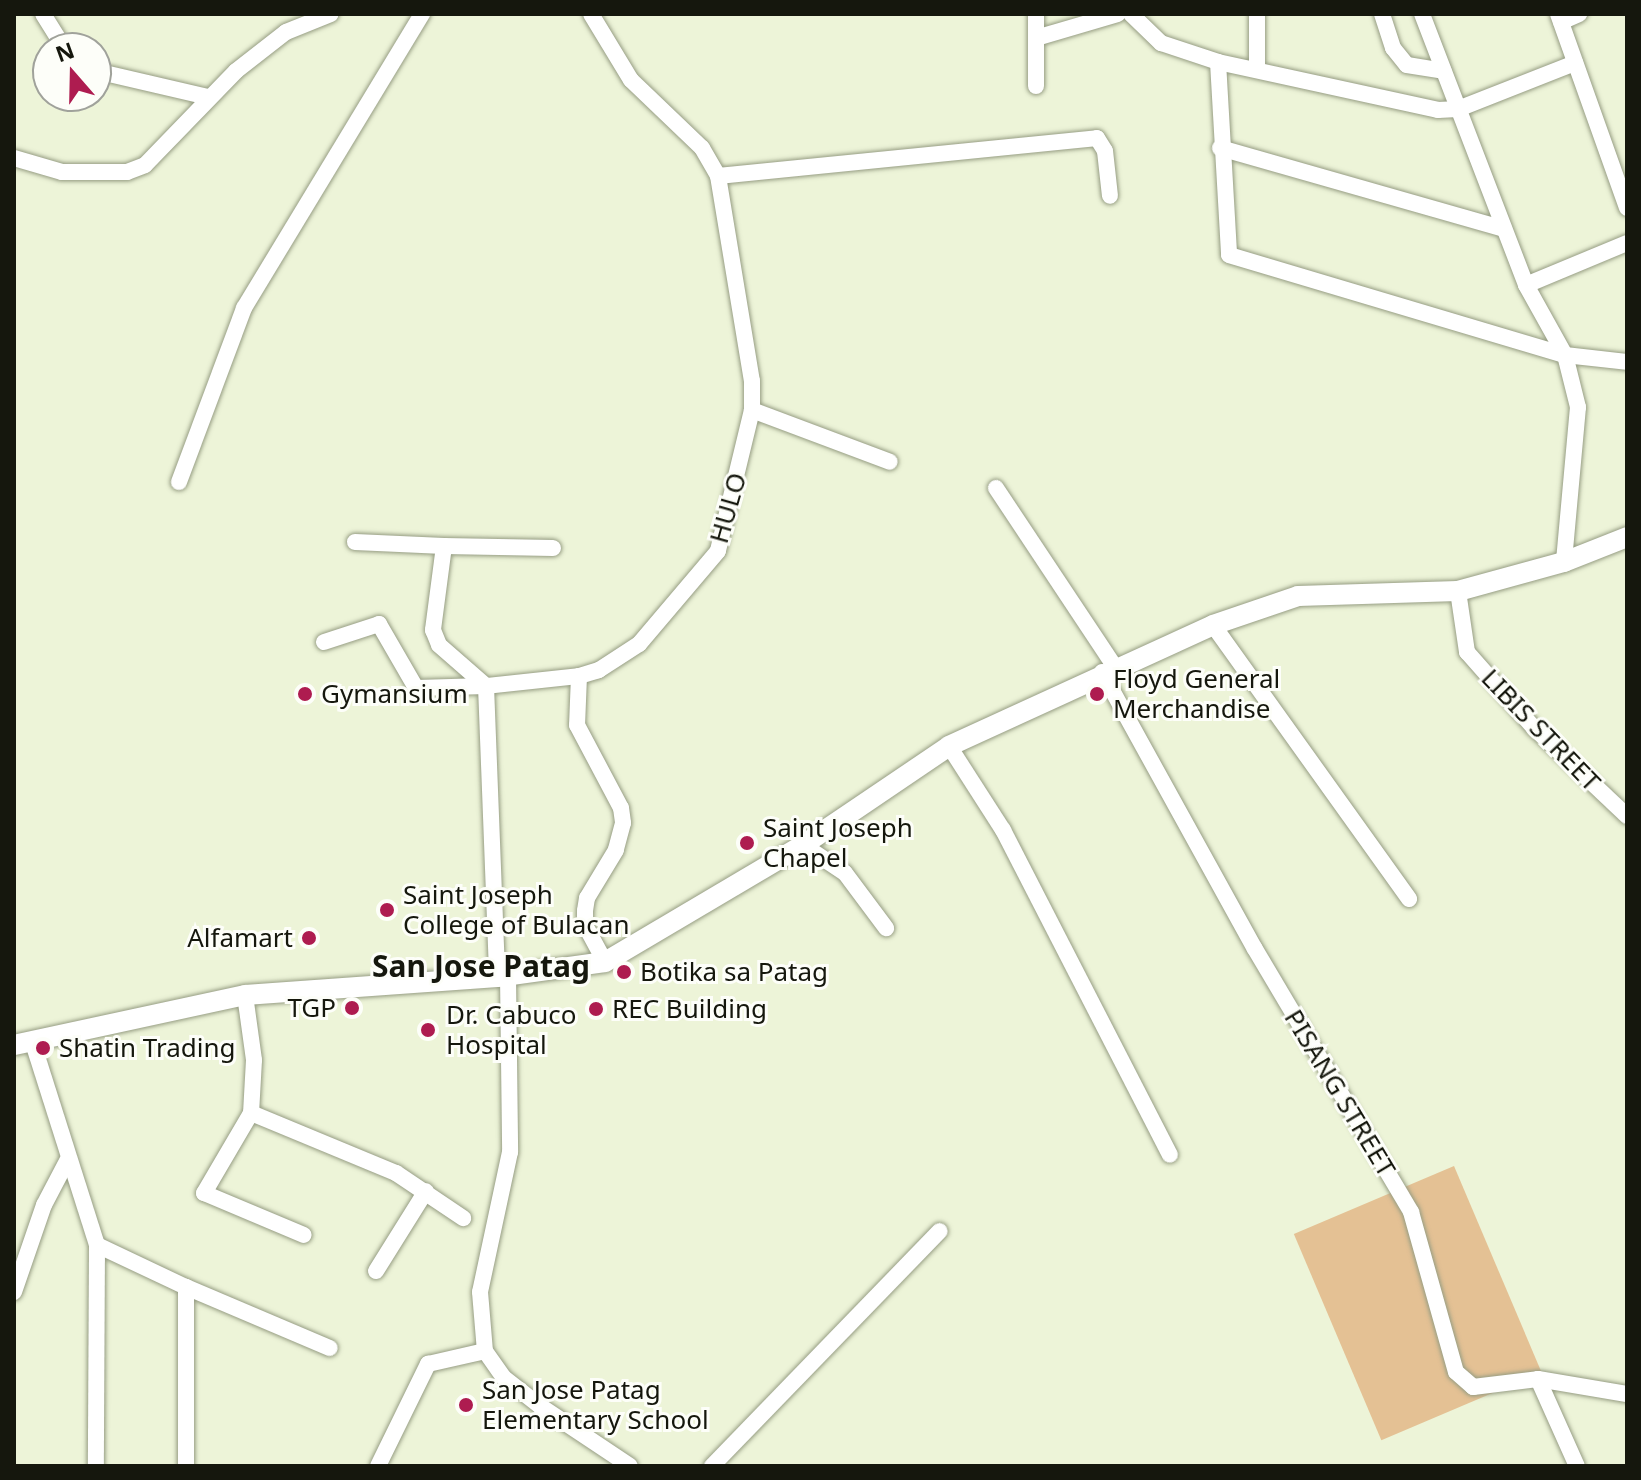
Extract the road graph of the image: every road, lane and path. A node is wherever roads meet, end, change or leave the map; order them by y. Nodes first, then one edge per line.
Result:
1 (43, 14) edge
2 (331, 14) edge
3 (422, 14) edge
4 (591, 14) edge
5 (1036, 14) edge
6 (1118, 14) edge
7 (1131, 14) edge
8 (1257, 14) edge
9 (1382, 14) edge
10 (1422, 14) edge
11 (1579, 14) edge
12 (1560, 18) edge
13 (54, 32) edge
14 (1036, 38) junction
15 (1218, 62) junction
16 (1575, 63) junction
17 (1257, 67) junction
18 (1444, 71) junction
19 (112, 75) edge
20 (1036, 86) dead end
21 (208, 97) junction
22 (1458, 109) junction
23 (1220, 148) junction
24 (14, 158) edge
25 (718, 176) junction
26 (1110, 196) dead end
27 (1627, 208) edge
28 (1504, 229) junction
29 (1627, 243) edge
30 (1526, 285) junction
31 (1565, 355) junction
32 (1627, 362) edge
33 (752, 410) junction
34 (890, 462) dead end
35 (179, 482) dead end
36 (996, 488) dead end
37 (1627, 537) edge
38 (355, 542) dead end
39 (444, 546) junction
40 (553, 548) dead end
41 (1564, 562) junction
42 (1458, 591) junction
43 (1213, 625) junction
44 (324, 642) dead end
45 (1109, 669) junction
46 (579, 676) junction
47 (486, 686) junction
48 (949, 746) junction
49 (1627, 816) edge
50 (803, 845) junction
51 (1409, 899) dead end
52 (886, 928) dead end
53 (605, 962) junction
54 (503, 976) junction
55 (245, 995) junction
56 (23, 1043) edge
57 (251, 1113) junction
58 (1170, 1155) dead end
59 (67, 1161) junction
60 (426, 1191) junction
61 (463, 1218) dead end
62 (940, 1231) dead end
63 (304, 1235) dead end
64 (97, 1245) junction
65 (376, 1271) dead end
66 (186, 1287) junction
67 (14, 1292) edge
68 (330, 1348) dead end
69 (485, 1351) junction
70 (1538, 1379) junction
71 (1627, 1394) edge
72 (96, 1466) edge
73 (186, 1466) edge
74 (378, 1466) edge
75 (630, 1466) edge
76 (712, 1466) edge
77 (1577, 1466) edge

1 - 13 street
2 - 21 street
3 - 35 street
4 - 25 street, HULO
5 - 14 street
6 - 14 street
7 - 15 street
8 - 17 street
9 - 18 street
10 - 18 street
11 - 12 street
12 - 16 street
14 - 20 street
15 - 17 street
15 - 23 street
16 - 22 street
16 - 27 street
17 - 22 street
18 - 22 street
19 - 21 street
21 - 24 street
22 - 28 street
23 - 28 street
23 - 31 street
25 - 26 street
25 - 33 street, HULO
28 - 30 street
29 - 30 street
30 - 31 street
31 - 32 street
31 - 41 street
33 - 34 street
33 - 46 street, HULO
36 - 45 street, PISANG STREET
37 - 41 main road
38 - 39 street
39 - 40 street
39 - 47 street
41 - 42 main road
42 - 43 main road
42 - 49 street, LIBIS STREET
43 - 45 main road
43 - 51 street
44 - 47 street, HULO
45 - 48 main road
45 - 70 street, PISANG STREET
46 - 47 street, HULO
46 - 53 street
47 - 54 street
48 - 50 main road
48 - 58 street
50 - 52 street
50 - 53 main road
53 - 54 main road
54 - 55 main road
54 - 69 street
55 - 56 main road
55 - 57 street
56 - 59 street
57 - 60 street
57 - 63 street
59 - 64 street
59 - 67 street
60 - 61 street
60 - 65 street
62 - 76 street
64 - 66 street
64 - 72 street
66 - 68 street
66 - 73 street
69 - 74 street
69 - 75 street
70 - 71 street, PISANG STREET
70 - 77 street

